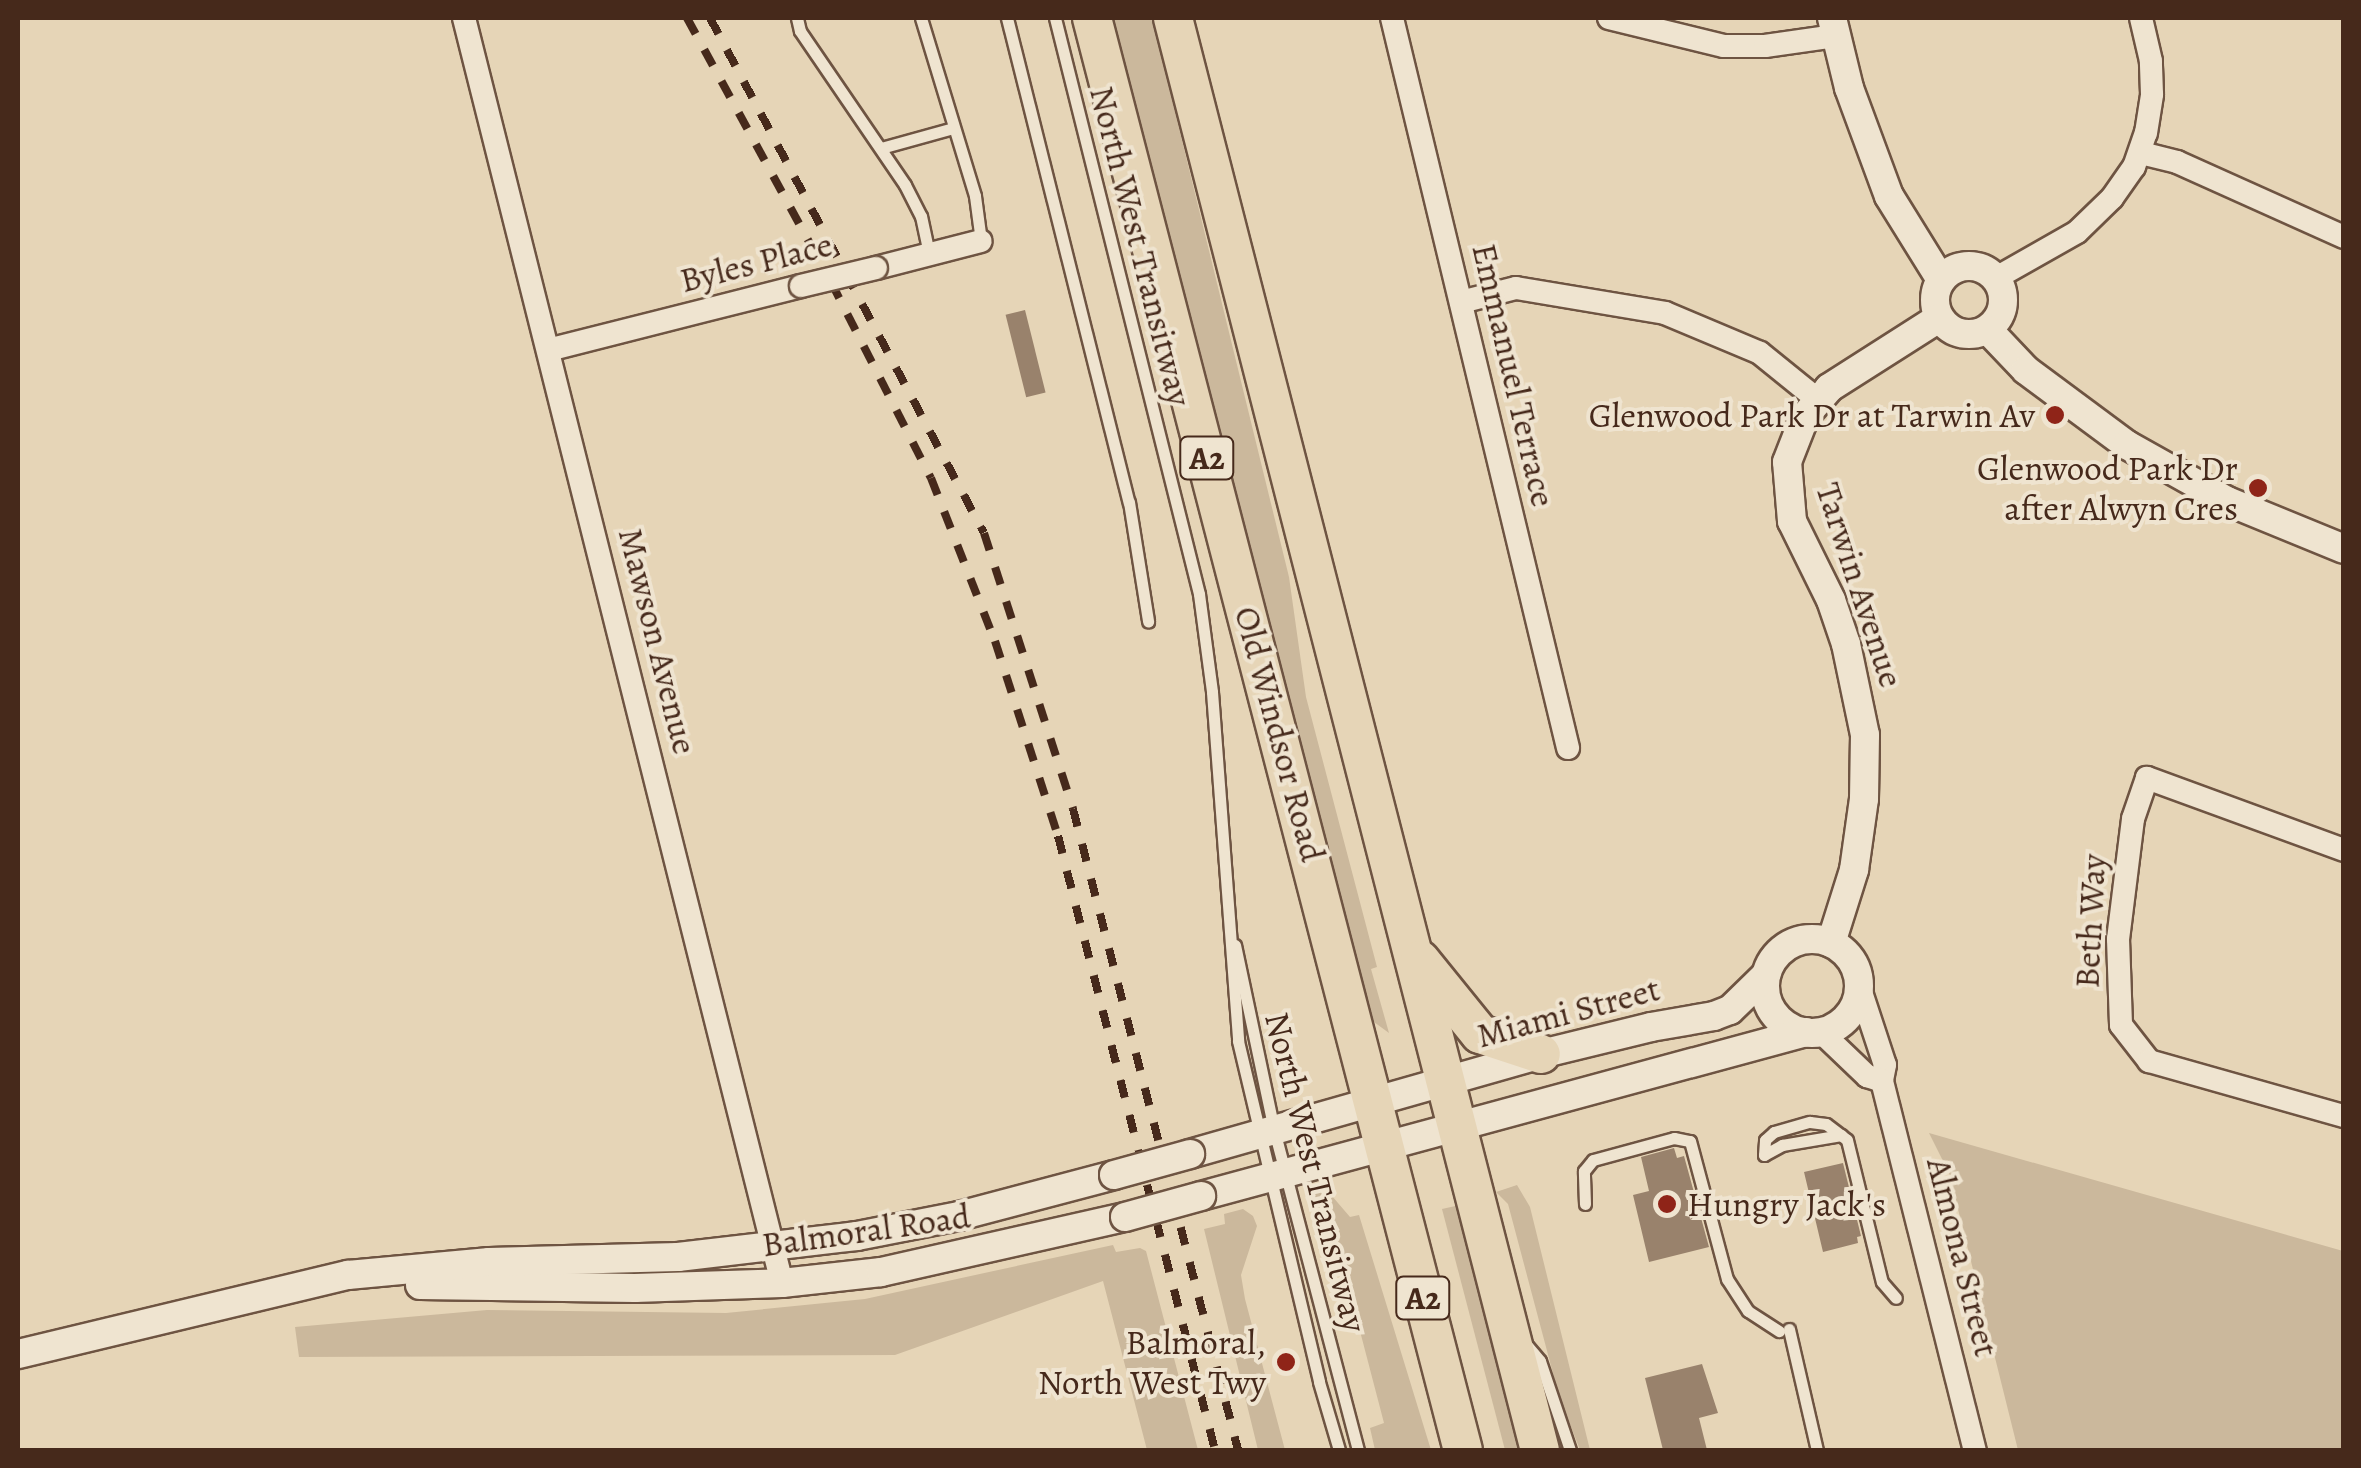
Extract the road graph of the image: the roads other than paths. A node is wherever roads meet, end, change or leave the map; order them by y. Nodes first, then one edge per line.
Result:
1 (464, 18) edge
2 (797, 18) edge
3 (921, 18) edge
4 (1006, 18) edge
5 (1055, 18) edge
6 (1092, 18) edge
7 (1173, 18) edge
8 (1392, 18) edge
9 (1609, 18) edge
10 (2141, 18) edge
11 (1834, 27) edge
12 (953, 128) junction
13 (881, 148) junction
14 (2141, 153) junction
15 (2344, 237) edge
16 (981, 242) joint
17 (929, 254) junction
18 (1996, 278) junction
19 (1941, 280) junction
20 (1461, 302) junction
21 (1939, 318) junction
22 (1988, 330) junction
23 (548, 350) junction
24 (1818, 400) junction
25 (2344, 549) edge
26 (1148, 621) dead end
27 (1568, 748) dead end
28 (2344, 850) edge
29 (1831, 943) junction
30 (1415, 954) junction
31 (1766, 976) junction
32 (1859, 986) junction
33 (1814, 1032) junction
34 (1541, 1054) junction
35 (1882, 1080) junction
36 (1447, 1083) junction
37 (1376, 1102) junction
38 (2344, 1116) edge
39 (1458, 1125) junction
40 (1266, 1133) junction
41 (1385, 1145) junction
42 (1764, 1155) dead end
43 (1276, 1175) junction
44 (1585, 1204) dead end
45 (774, 1246) junction
46 (782, 1283) junction
47 (269, 1294) junction
48 (1896, 1298) dead end
49 (1510, 1331) junction
50 (18, 1354) edge
51 (1340, 1450) edge
52 (1358, 1450) edge
53 (1463, 1450) edge
54 (1540, 1450) edge
55 (1570, 1450) edge
56 (1817, 1450) edge
57 (1975, 1450) edge

1 - 23 street, Mawson Avenue
2 - 13 lane
3 - 12 lane
4 - 26 lane
5 - 40 lane, North West Transitway
6 - 37 highway, Old Windsor Road / A2
7 - 30 highway, A2
8 - 20 street, Emmanuel Terrace
9 - 11 street
10 - 14 street
11 - 19 street
12 - 13 lane
12 - 16 lane
13 - 17 lane
14 - 15 street
14 - 18 street
16 - 17 street, Byles Place
17 - 23 street, Byles Place, bridge
18 - 19 street
18 - 22 street
19 - 21 street
20 - 24 street
20 - 27 street, Emmanuel Terrace
21 - 22 street
21 - 24 street, Tarwin Avenue
22 - 25 street
23 - 45 street, Mawson Avenue
24 - 29 street, Tarwin Avenue
28 - 38 street, Beth Way
29 - 31 street
29 - 32 street
30 - 34 highway
30 - 36 highway, A2
31 - 33 street
31 - 34 street, Miami Street
32 - 33 street
32 - 35 street, Almona Street
33 - 35 street
33 - 39 street
34 - 36 street, Miami Street
35 - 57 street, Almona Street
36 - 37 street, Miami Street
36 - 39 highway, A2
37 - 40 street, Balmoral Road
37 - 41 highway, Old Windsor Road / A2
39 - 41 street, Balmoral Road
39 - 49 highway, A2
40 - 43 lane, North West Transitway
40 - 45 street, Balmoral Road, bridge
41 - 43 street, Balmoral Road
41 - 53 highway, Old Windsor Road / A2
42 - 48 lane
43 - 46 street, Balmoral Road, bridge
43 - 51 lane, North West Transitway
43 - 52 lane, North West Transitway
44 - 56 lane
45 - 46 street, Mawson Avenue
45 - 47 street, Balmoral Road
46 - 47 street, Balmoral Road
47 - 50 street, Balmoral Road
49 - 54 highway, A2
49 - 55 lane

